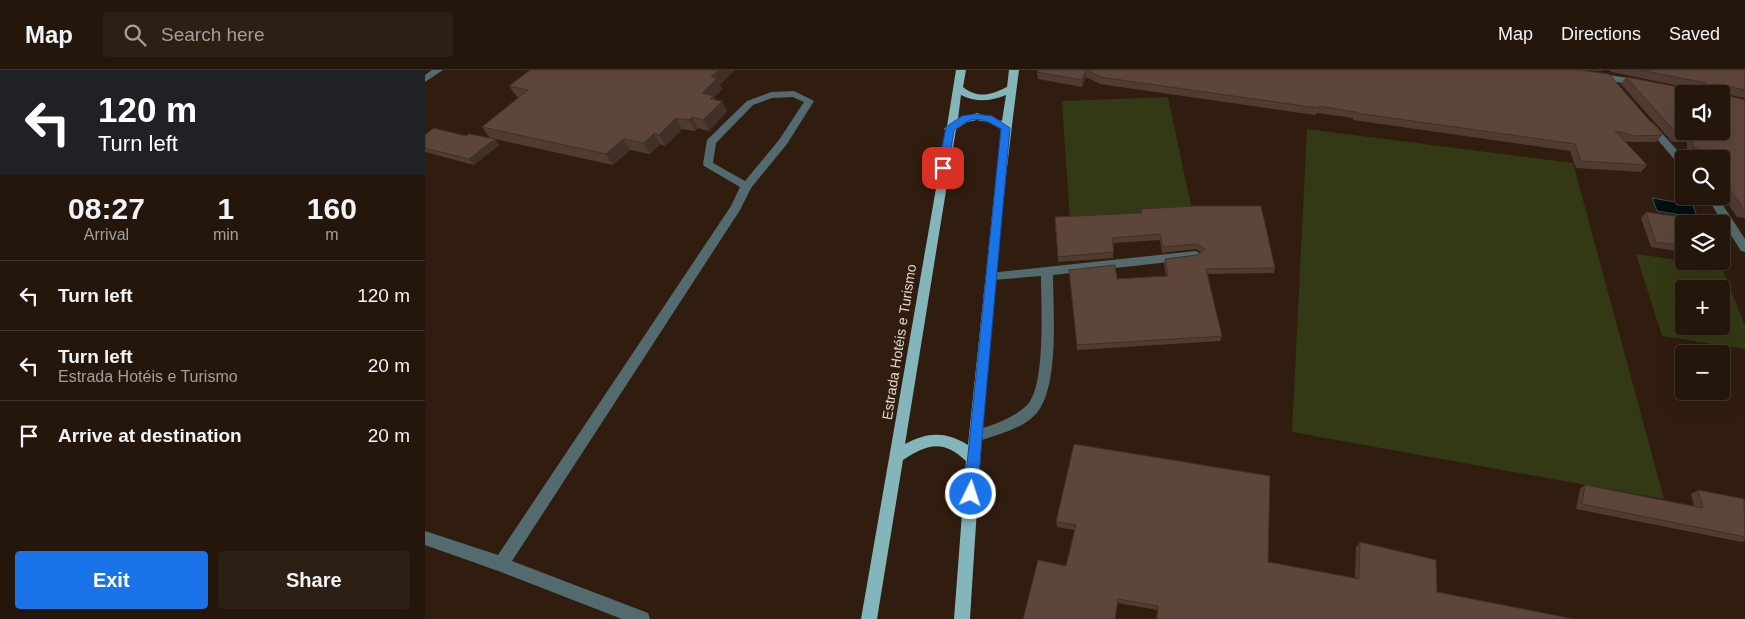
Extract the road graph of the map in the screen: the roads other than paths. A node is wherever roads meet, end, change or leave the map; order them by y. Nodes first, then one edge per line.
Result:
1 (438, 70) edge
2 (961, 70) edge
3 (1014, 70) edge
4 (1559, 70) edge
5 (1606, 73) edge
6 (425, 79) edge
7 (1652, 85) edge
8 (958, 88) junction
9 (1012, 88) junction
10 (1616, 88) edge
11 (1643, 118) edge
12 (1006, 128) junction
13 (949, 129) junction
14 (1675, 154) edge
15 (746, 186) junction
16 (1717, 205) edge
17 (1745, 248) edge
18 (1196, 255) edge
19 (1047, 271) junction
20 (993, 276) junction
21 (976, 436) junction
22 (895, 457) junction
23 (973, 459) junction
24 (425, 538) edge
25 (501, 564) junction
26 (643, 619) edge
27 (869, 619) edge
28 (962, 619) edge

1 - 6 street
2 - 8 main road, Estrada Hotéis e Turismo
3 - 9 main road
4 - 5 street
5 - 7 street
5 - 10 street
8 - 9 main road
8 - 13 main road, Estrada Hotéis e Turismo
9 - 12 main road
11 - 14 street
12 - 13 main road
12 - 20 main road
13 - 22 main road, Estrada Hotéis e Turismo
15 - 15 street
15 - 25 street
16 - 17 street
18 - 19 street
19 - 20 street
19 - 21 street
20 - 21 main road
21 - 23 main road
22 - 23 main road
22 - 27 main road, Estrada Hotéis e Turismo
23 - 28 main road
24 - 25 street
25 - 26 street

